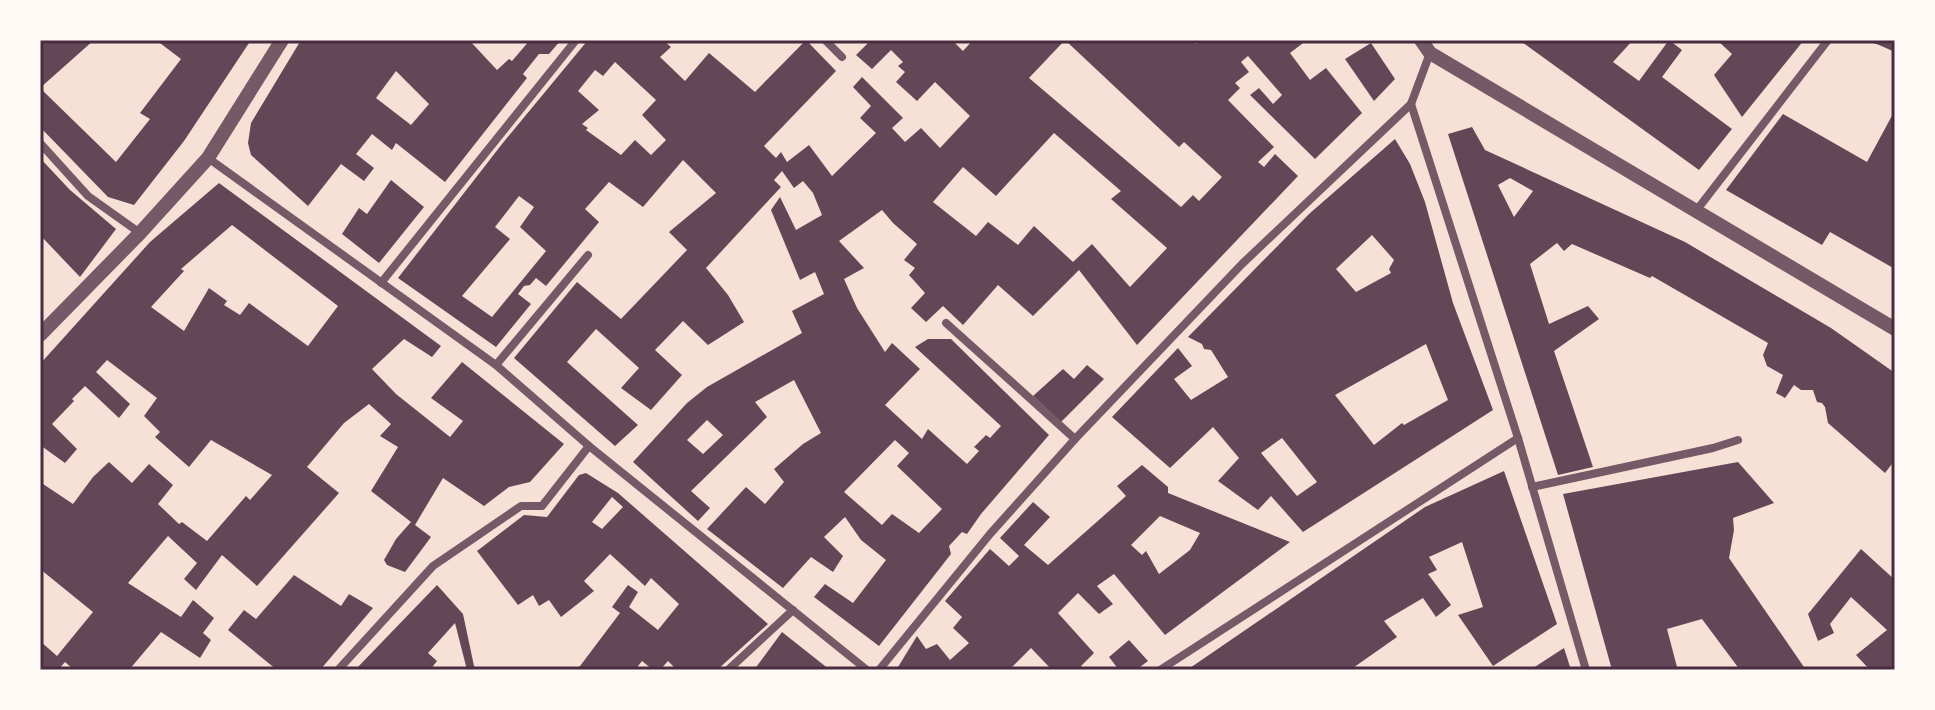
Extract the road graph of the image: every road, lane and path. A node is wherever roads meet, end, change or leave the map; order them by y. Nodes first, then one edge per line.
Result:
1 (282, 40) edge
2 (576, 40) edge
3 (825, 40) edge
4 (1828, 40) edge
5 (1426, 46) edge
6 (842, 57) dead end
7 (1411, 104) junction
8 (40, 143) edge
9 (208, 158) junction
10 (1696, 211) junction
11 (140, 233) junction
12 (588, 255) dead end
13 (381, 283) junction
14 (946, 323) dead end
15 (1895, 329) edge
16 (40, 335) edge
17 (496, 365) junction
18 (1518, 438) junction
19 (1075, 439) junction
20 (1738, 440) dead end
21 (589, 446) junction
22 (1532, 487) junction
23 (793, 610) junction
24 (338, 670) edge
25 (728, 670) edge
26 (867, 670) edge
27 (879, 670) edge
28 (1160, 670) edge
29 (1586, 670) edge

1 - 9 street
2 - 13 street
3 - 6 street
4 - 10 street
5 - 7 street
5 - 10 street
7 - 18 street
7 - 19 street
8 - 11 street
9 - 11 street
9 - 13 street
10 - 15 street
11 - 16 street
12 - 17 street
13 - 17 street
14 - 19 street
17 - 21 street
18 - 22 street
18 - 28 street
19 - 27 street
20 - 22 street
21 - 23 street
21 - 24 street
22 - 29 street
23 - 25 street
23 - 26 street

